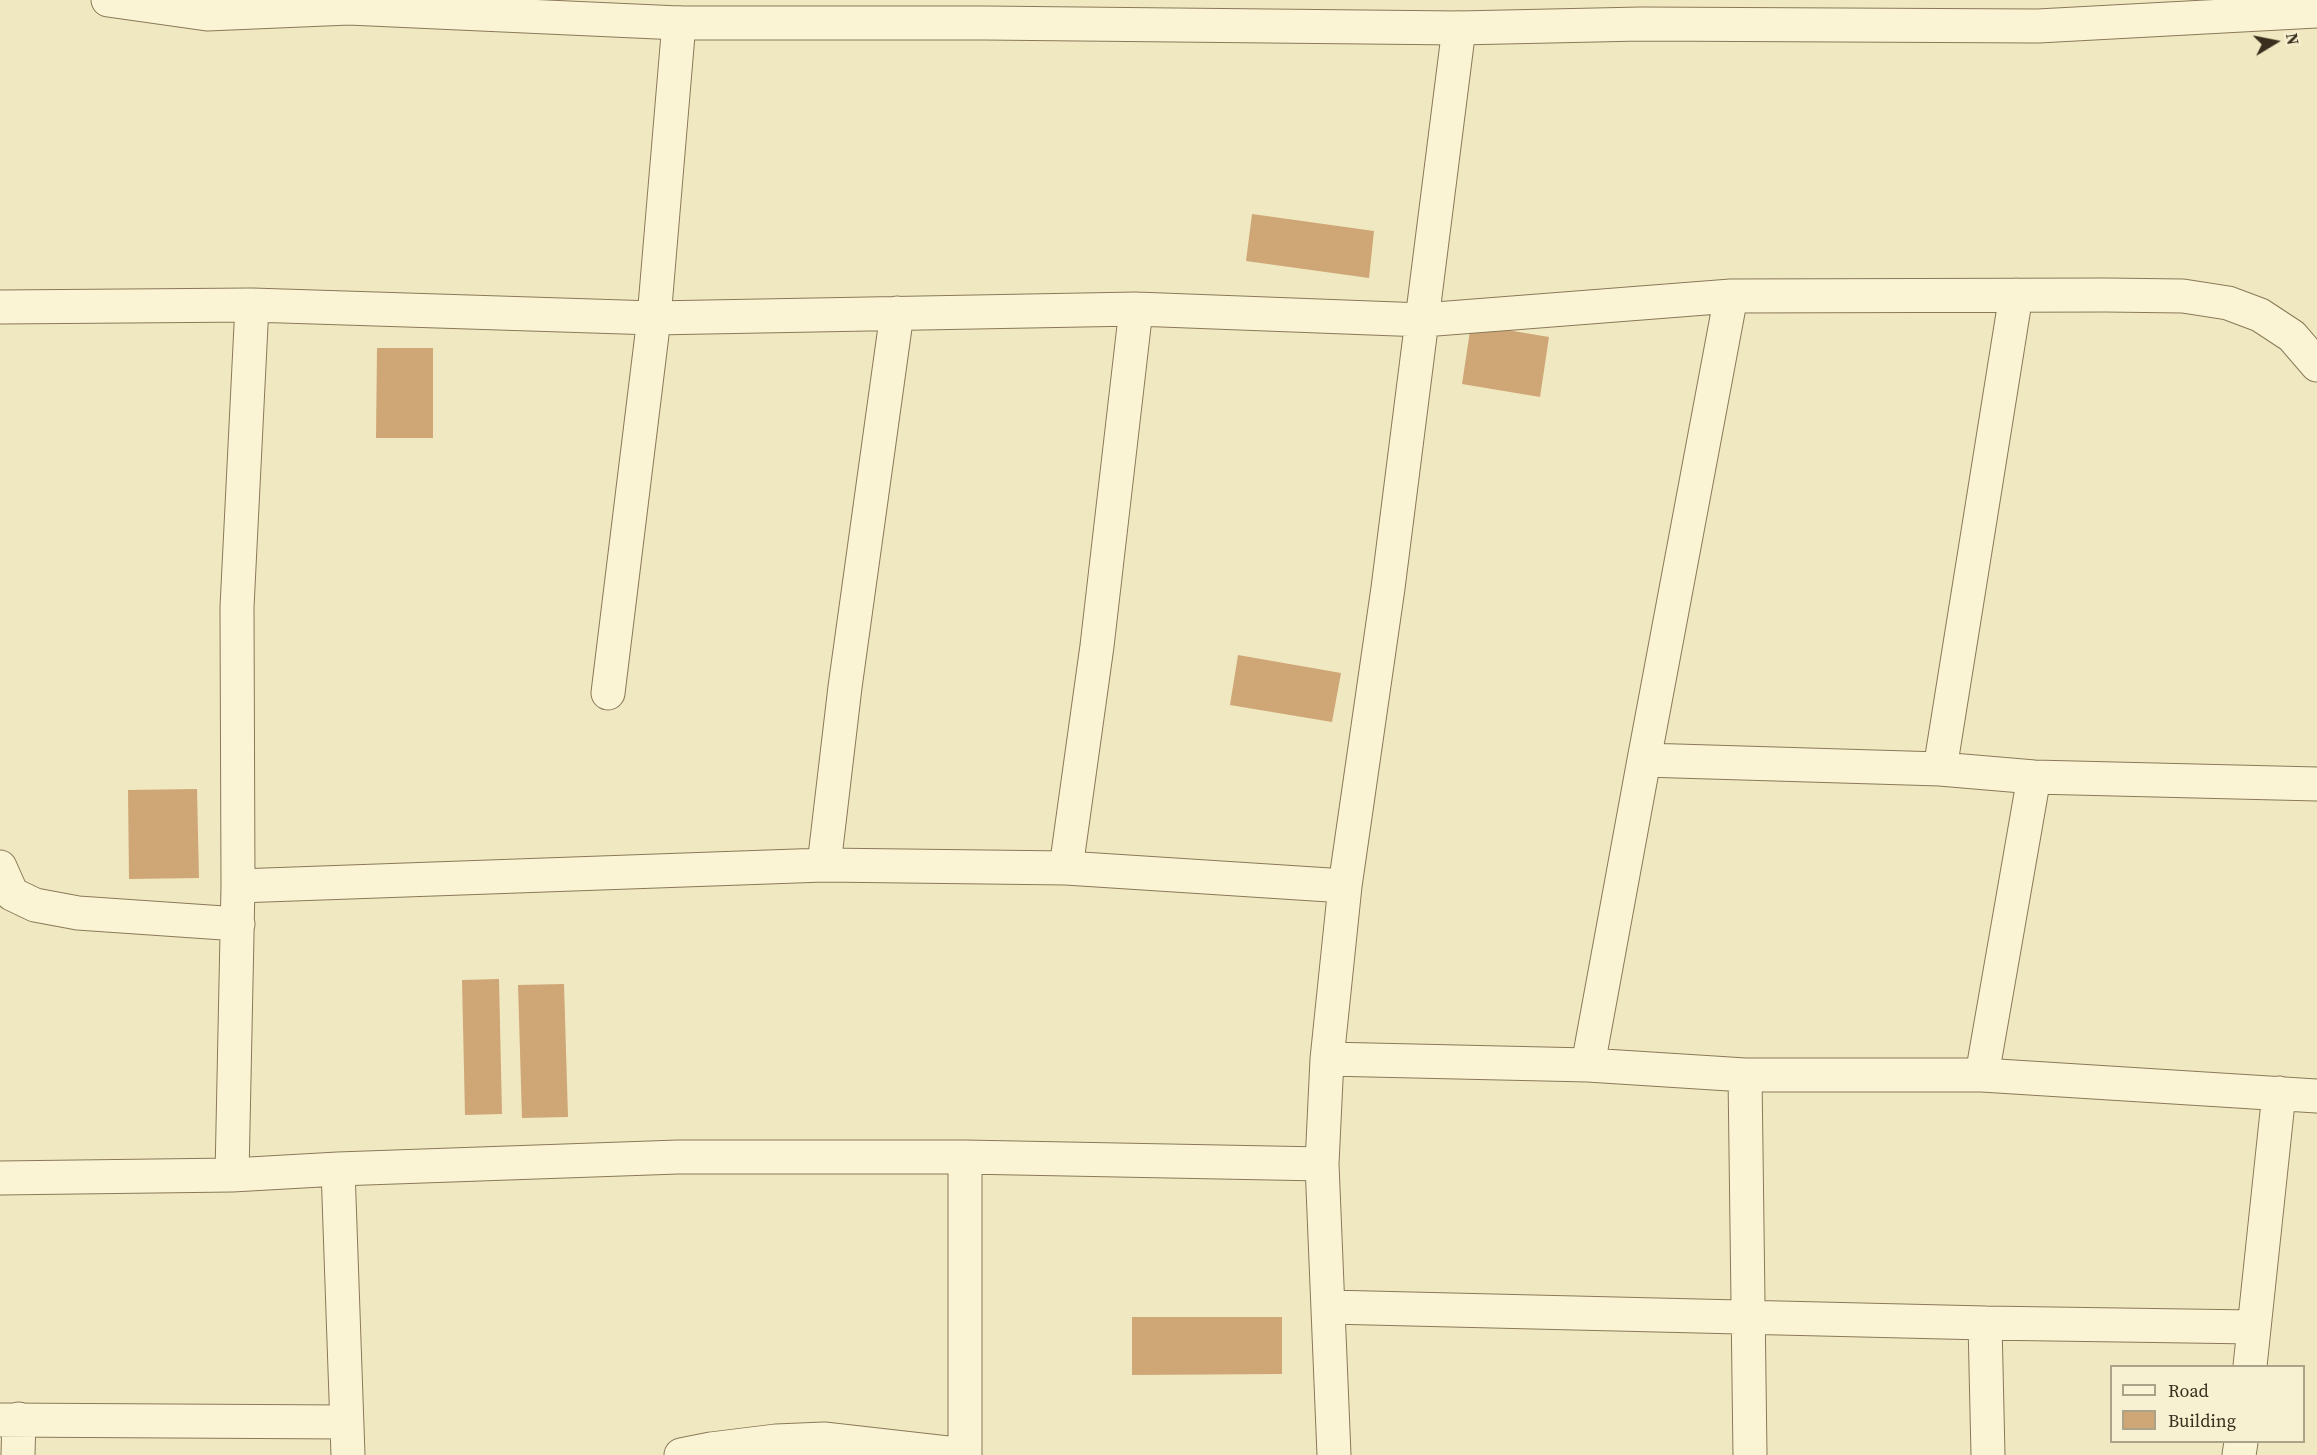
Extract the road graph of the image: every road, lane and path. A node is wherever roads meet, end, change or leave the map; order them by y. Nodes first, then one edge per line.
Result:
1 (108, 0) edge
2 (2317, 12) edge
3 (680, 23) junction
4 (1459, 28) junction
5 (2016, 295) junction
6 (1731, 296) junction
7 (252, 305) junction
8 (0, 307) edge
9 (1136, 309) junction
10 (897, 314) junction
11 (654, 318) junction
12 (1423, 320) junction
13 (2317, 365) edge
14 (608, 693) dead end
15 (1644, 760) junction
16 (1940, 769) junction
17 (2034, 777) junction
18 (2317, 784) edge
19 (824, 865) junction
20 (0, 867) edge
21 (1066, 868) junction
22 (238, 886) junction
23 (1345, 886) junction
24 (238, 924) junction
25 (1327, 1059) junction
26 (1588, 1065) junction
27 (1745, 1075) junction
28 (1982, 1075) junction
29 (2279, 1093) junction
30 (2317, 1096) edge
31 (965, 1157) junction
32 (1322, 1164) junction
33 (338, 1169) junction
34 (232, 1175) junction
35 (0, 1178) edge
36 (1329, 1307) junction
37 (1748, 1317) junction
38 (1985, 1323) junction
39 (2254, 1327) junction
40 (2250, 1365) edge
41 (10, 1420) edge
42 (345, 1422) junction
43 (18, 1455) edge
44 (348, 1455) edge
45 (681, 1455) edge
46 (965, 1455) edge
47 (1334, 1455) edge
48 (1750, 1455) edge
49 (1988, 1455) edge

1 - 3 street
2 - 4 street
3 - 4 street
3 - 11 street
4 - 12 street
5 - 6 street
5 - 13 street
5 - 16 street
6 - 12 street
6 - 15 street
7 - 8 street
7 - 11 street
7 - 22 street
9 - 10 street
9 - 12 street
9 - 21 street
10 - 11 street
10 - 19 street
11 - 14 street
12 - 23 street
15 - 16 street
15 - 26 street
16 - 17 street
17 - 18 street
17 - 28 street
19 - 21 street
19 - 22 street
20 - 24 street
21 - 23 street
22 - 24 street
23 - 25 street
24 - 34 street
25 - 26 street
25 - 32 street
26 - 27 street
27 - 28 street
27 - 37 street
28 - 29 street
29 - 30 street
29 - 39 street
31 - 32 street
31 - 33 street
31 - 46 street
32 - 36 street
33 - 34 street
33 - 42 street
34 - 35 street
36 - 37 street
36 - 47 street
37 - 38 street
37 - 48 street
38 - 39 street
38 - 49 street
39 - 40 street
41 - 42 street
41 - 43 street
42 - 44 street
45 - 46 street

